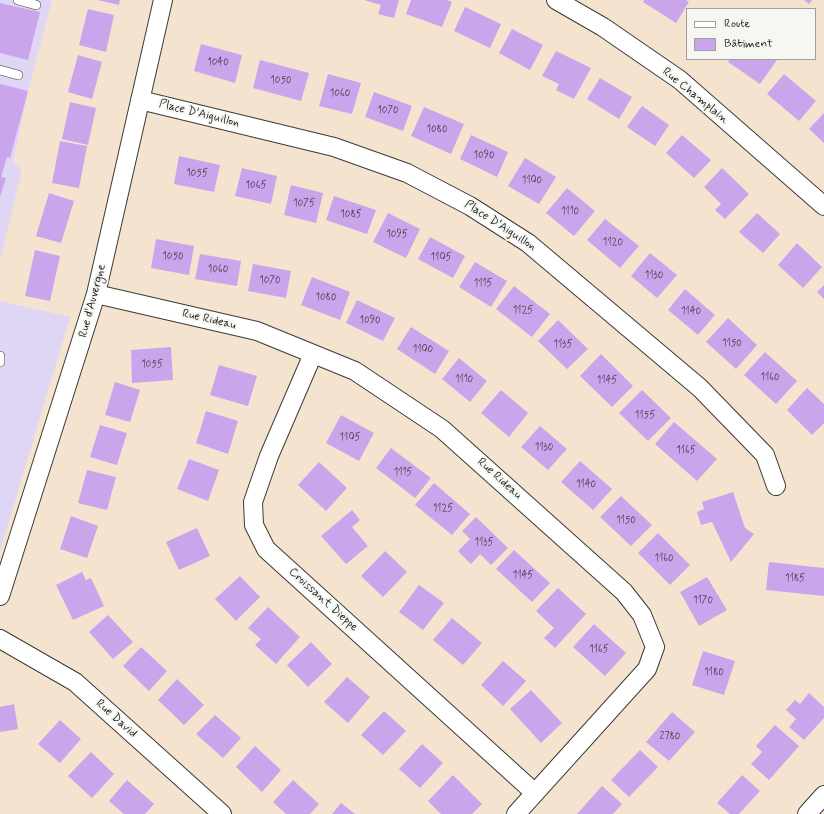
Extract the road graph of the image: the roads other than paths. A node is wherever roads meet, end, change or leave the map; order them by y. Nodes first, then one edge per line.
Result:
1 (18, 0) edge
2 (163, 0) edge
3 (556, 0) edge
4 (36, 5) dead end
5 (0, 70) edge
6 (18, 75) dead end
7 (140, 100) junction
8 (824, 206) edge
9 (96, 294) junction
10 (313, 354) junction
11 (0, 356) edge
12 (0, 362) edge
13 (776, 486) dead end
14 (2, 586) edge
15 (0, 639) edge
16 (535, 793) junction
17 (824, 794) edge
18 (222, 814) edge
19 (516, 814) edge
20 (807, 814) edge

1 - 4 lane
2 - 7 street, Rue d'Auvergne
3 - 8 street, Rue Champlain
5 - 6 lane
7 - 9 street, Rue d'Auvergne
7 - 13 street, Place D'Aiguillon
9 - 10 street, Rue Rideau
9 - 14 street, Rue d'Auvergne
10 - 16 street, Croissant Dieppe
10 - 16 street, Rue Rideau
11 - 12 lane
15 - 18 street, Rue David
16 - 19 street, Rue Rideau
17 - 20 street

